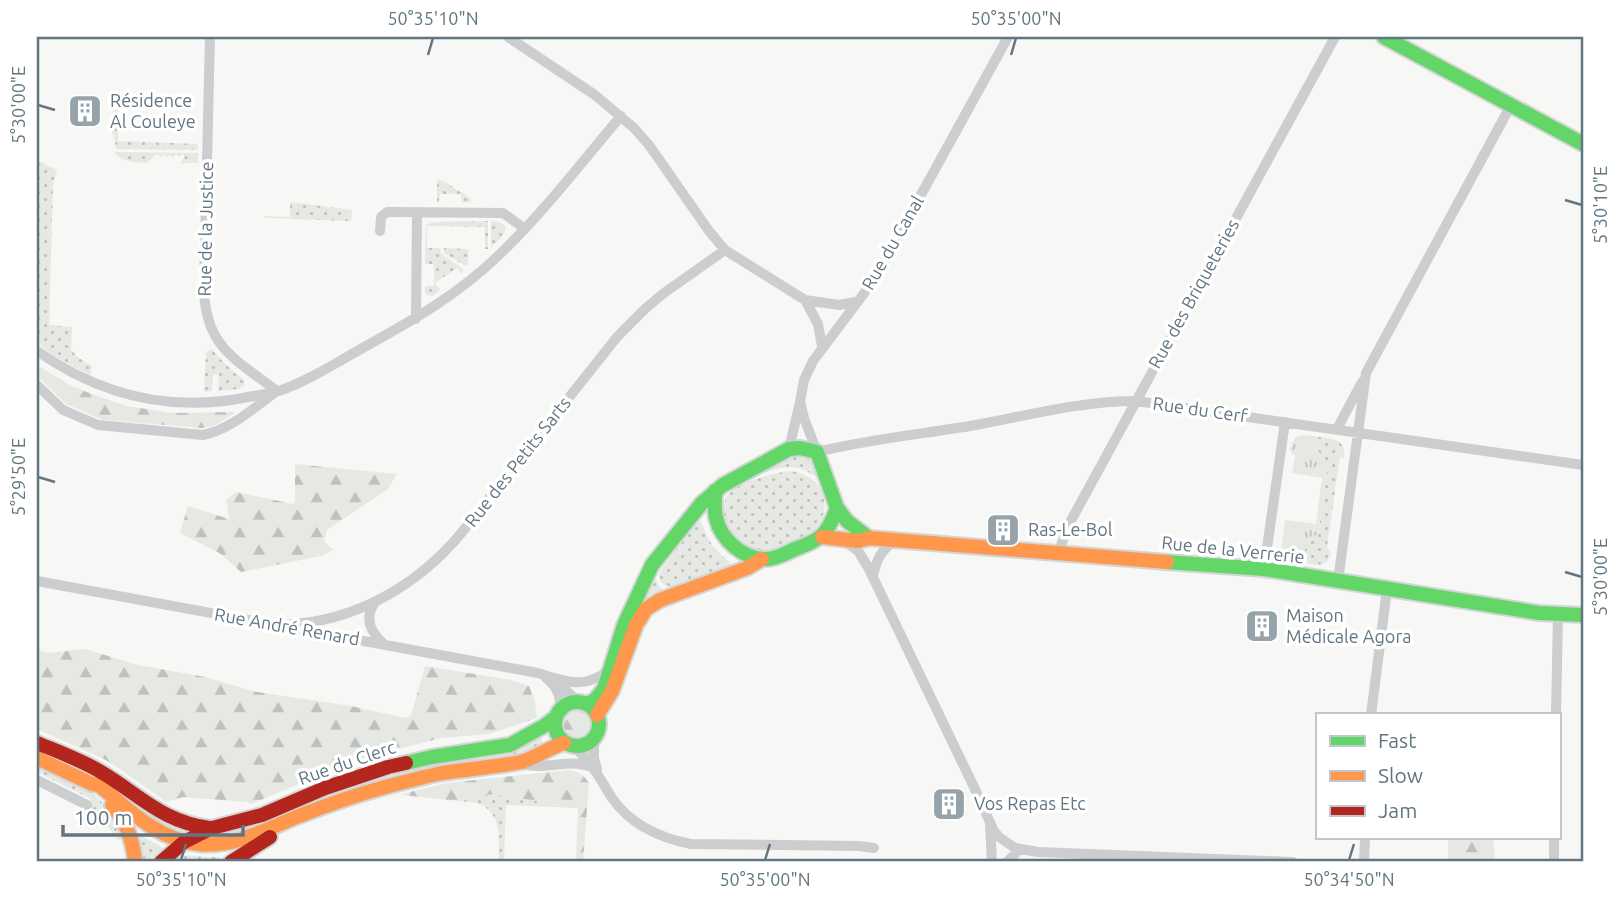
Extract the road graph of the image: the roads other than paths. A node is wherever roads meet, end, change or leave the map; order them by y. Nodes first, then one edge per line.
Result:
1 (210, 37) edge
2 (508, 37) edge
3 (1008, 37) edge
4 (1335, 37) edge
5 (1384, 37) edge
6 (1511, 105) junction
7 (621, 116) junction
8 (1583, 144) edge
9 (417, 212) junction
10 (525, 229) junction
11 (380, 232) dead end
12 (725, 250) junction
13 (805, 300) junction
14 (856, 303) junction
15 (416, 319) junction
16 (822, 346) junction
17 (37, 351) edge
18 (1366, 373) junction
19 (37, 385) edge
20 (277, 391) junction
21 (1136, 401) junction
22 (800, 402) junction
23 (1285, 422) junction
24 (1337, 429) junction
25 (1357, 432) junction
26 (789, 450) junction
27 (817, 452) junction
28 (1583, 464) edge
29 (715, 491) junction
30 (837, 509) junction
31 (822, 537) junction
32 (843, 540) junction
33 (881, 542) junction
34 (1058, 554) junction
35 (762, 559) junction
36 (864, 559) junction
37 (1264, 569) junction
38 (873, 576) junction
39 (1338, 580) junction
40 (37, 581) edge
41 (1387, 589) junction
42 (373, 604) junction
43 (1558, 614) junction
44 (1583, 615) edge
45 (284, 625) junction
46 (625, 638) junction
47 (386, 645) junction
48 (610, 669) junction
49 (538, 673) junction
50 (555, 678) junction
51 (582, 703) junction
52 (558, 713) junction
53 (1371, 713) edge
54 (1556, 713) edge
55 (597, 715) junction
56 (594, 739) junction
57 (37, 743) edge
58 (568, 744) junction
59 (37, 758) edge
60 (519, 762) junction
61 (595, 771) junction
62 (37, 780) edge
63 (92, 784) junction
64 (88, 805) dead end
65 (299, 816) junction
66 (989, 822) junction
67 (212, 828) junction
68 (1365, 839) edge
69 (1554, 839) edge
70 (184, 842) junction
71 (874, 848) dead end
72 (1020, 849) junction
73 (135, 862) edge
74 (161, 862) edge
75 (231, 862) edge
76 (992, 862) edge
77 (1007, 862) edge
78 (1293, 862) edge
79 (1364, 862) edge
80 (1554, 862) edge

1 - 20 street, Rue de la Justice
2 - 7 street
3 - 14 street, Rue du Canal
4 - 21 street, Rue des Briqueteries
5 - 6 street
6 - 8 street
6 - 18 street
7 - 10 street
7 - 12 street
9 - 10 street
9 - 11 street
9 - 15 street
10 - 15 street
12 - 13 street
12 - 42 street, Rue des Petits Sarts
13 - 14 street
13 - 16 street
14 - 16 street, Rue du Canal
15 - 20 street
16 - 22 street, Rue du Canal
17 - 20 street
18 - 24 street
18 - 25 street
19 - 20 street
21 - 23 street, Rue du Cerf
21 - 27 street, Rue du Cerf
21 - 34 street, Rue des Briqueteries
22 - 26 street, Rue du Canal
22 - 27 street
23 - 24 street, Rue du Cerf
23 - 37 street
24 - 25 street, Rue du Cerf
25 - 28 street, Rue du Cerf
25 - 39 street
26 - 27 street
26 - 29 street
27 - 30 street
29 - 35 street
29 - 46 street
30 - 31 street
30 - 33 street
31 - 32 street, Rue de la Verrerie
31 - 35 street
32 - 33 street, Rue de la Verrerie
32 - 36 street
33 - 34 street, Rue de la Verrerie
33 - 36 street
33 - 38 street
34 - 37 street, Rue de la Verrerie
35 - 46 street
36 - 38 street
37 - 39 street, Rue de la Verrerie
38 - 66 street
39 - 41 street, Rue de la Verrerie
40 - 45 street, Rue André Renard
41 - 43 street, Rue de la Verrerie
41 - 53 street
42 - 45 street, Rue des Petits Sarts
42 - 47 street
43 - 44 street, Rue de la Verrerie
43 - 54 street
45 - 47 street, Rue André Renard
46 - 48 street
46 - 55 street
47 - 49 street, Rue André Renard
48 - 50 street, Rue André Renard
48 - 51 street
49 - 50 street, Rue André Renard
49 - 52 street
50 - 51 street, Rue André Renard
51 - 52 street
51 - 55 street
52 - 58 street
52 - 67 street, Rue du Clerc
55 - 56 street
56 - 58 street
56 - 61 street
57 - 67 street
58 - 60 street, Rue du Clerc
58 - 61 street
59 - 63 street
60 - 61 street
60 - 65 street, Rue du Clerc
61 - 71 street
62 - 64 street
63 - 70 street
63 - 73 street
65 - 70 street, Rue du Clerc
65 - 75 street, Rue du Clerc
66 - 72 street
66 - 76 street
67 - 70 street, Rue du Clerc
68 - 79 street
69 - 80 street
70 - 74 street
72 - 77 street
72 - 78 street

